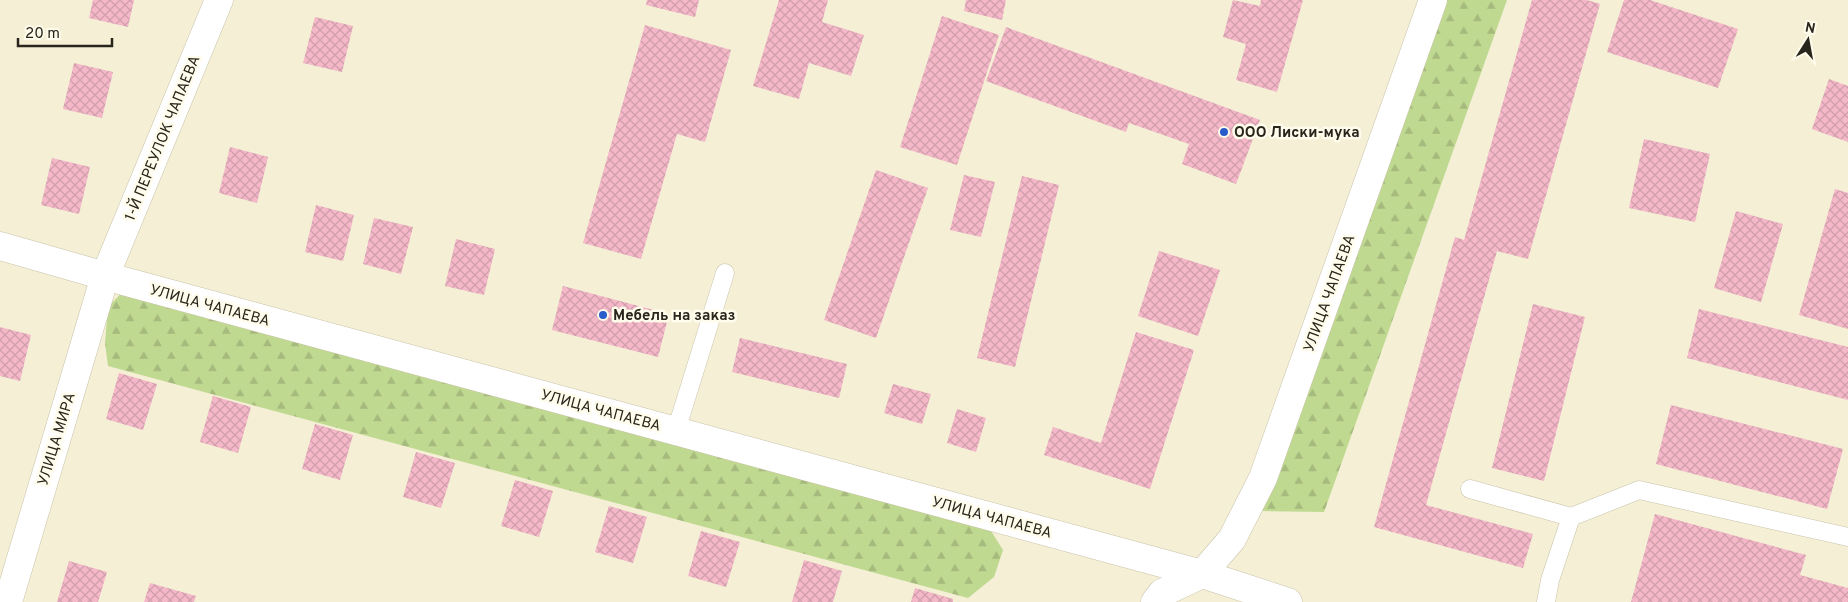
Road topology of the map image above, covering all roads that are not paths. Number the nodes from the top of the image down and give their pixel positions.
1 (219, 0) edge
2 (1433, 0) edge
3 (0, 246) edge
4 (726, 273) dead end
5 (105, 276) junction
6 (676, 431) junction
7 (1470, 490) dead end
8 (1571, 516) junction
9 (1848, 536) edge
10 (1202, 574) junction
11 (8, 602) edge
12 (1155, 602) edge
13 (1288, 602) edge
14 (1546, 602) edge

1 - 5 street, 1-Й ПЕРЕУЛОК ЧАПАЕВА
2 - 10 street, УЛИЦА ЧАПАЕВА
3 - 5 street, УЛИЦА ЧАПАЕВА
4 - 6 lane
5 - 6 street, УЛИЦА ЧАПАЕВА
5 - 11 street, УЛИЦА МИРА
6 - 10 street, УЛИЦА ЧАПАЕВА
7 - 8 lane
8 - 9 lane
8 - 14 lane
10 - 12 street, УЛИЦА ЧАПАЕВА
10 - 13 street, УЛИЦА ЧАПАЕВА

